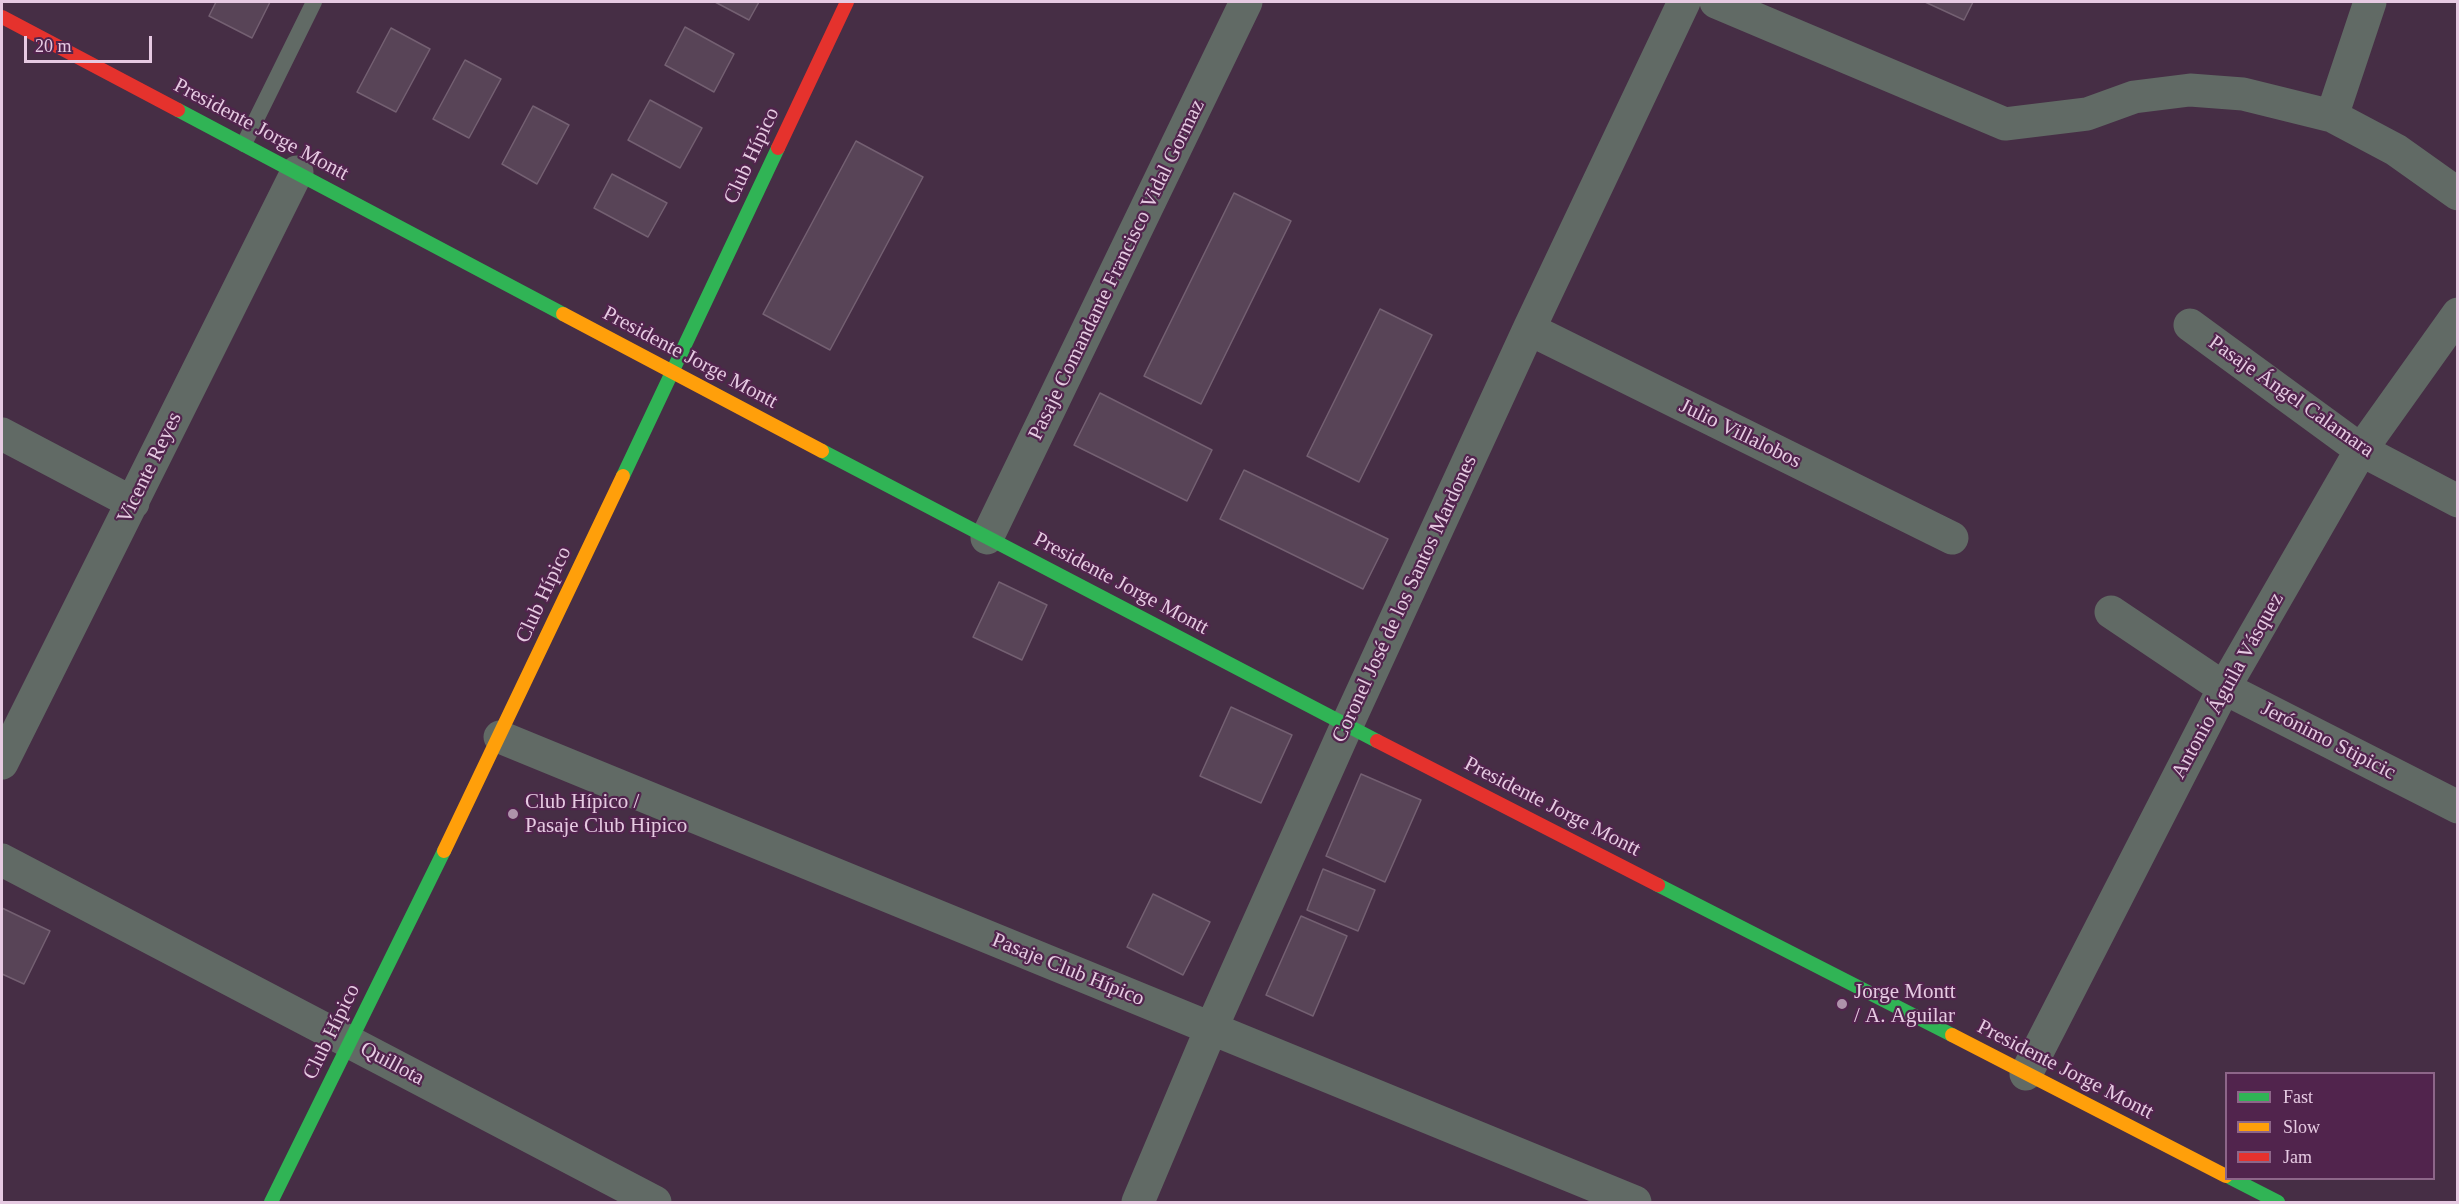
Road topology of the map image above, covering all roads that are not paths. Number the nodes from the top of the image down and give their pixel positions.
1 (314, 2) edge
2 (847, 2) edge
3 (1246, 2) edge
4 (1684, 2) edge
5 (1716, 2) edge
6 (2370, 2) edge
7 (2, 18) edge
8 (2332, 116) junction
9 (244, 144) junction
10 (297, 172) junction
11 (2457, 194) edge
12 (2457, 314) edge
13 (2190, 325) dead end
14 (1529, 329) junction
15 (673, 373) junction
16 (2, 434) edge
17 (2361, 450) junction
18 (2457, 501) edge
19 (133, 503) junction
20 (987, 537) junction
21 (1952, 538) dead end
22 (2111, 612) dead end
23 (2224, 688) junction
24 (1347, 725) junction
25 (500, 737) junction
26 (2, 763) edge
27 (2457, 807) edge
28 (2, 860) edge
29 (1211, 1029) junction
30 (350, 1042) junction
31 (2026, 1074) junction
32 (2225, 1175) edge
33 (2233, 1180) edge
34 (271, 1203) edge
35 (655, 1203) edge
36 (1138, 1203) edge
37 (1635, 1203) edge
38 (2278, 1203) edge

1 - 9 lane
2 - 15 main road, Club Hípico
3 - 20 street, Pasaje Comandante Francisco Vidal Gormaz
4 - 14 street, Coronel José de los Santos Mardones
5 - 8 street
6 - 8 street
7 - 9 main road, Presidente Jorge Montt
8 - 11 street
9 - 10 main road, Presidente Jorge Montt
10 - 15 main road, Presidente Jorge Montt
10 - 19 street, Vicente Reyes
12 - 17 street, Antonio Águila Vásquez
13 - 17 street, Pasaje Ángel Calamara
14 - 21 street, Julio Villalobos
14 - 24 street, Coronel José de los Santos Mardones
15 - 20 main road, Presidente Jorge Montt
15 - 25 main road, Club Hípico
16 - 19 street
17 - 18 street, Pasaje Ángel Calamara
17 - 23 street, Antonio Águila Vásquez
19 - 26 street, Vicente Reyes
20 - 24 main road, Presidente Jorge Montt
22 - 23 street, Jerónimo Stipicic
23 - 27 street, Jerónimo Stipicic
23 - 31 street, Antonio Águila Vásquez
24 - 29 street, Coronel José de los Santos Mardones
24 - 31 main road, Presidente Jorge Montt
25 - 29 street, Pasaje Club Hípico
25 - 30 main road, Club Hípico
28 - 30 street, Quillota
29 - 36 street, Coronel José de los Santos Mardones
29 - 37 street, Pasaje Club Hípico
30 - 34 main road, Club Hípico
30 - 35 street, Quillota
31 - 32 main road, Presidente Jorge Montt
33 - 38 main road

